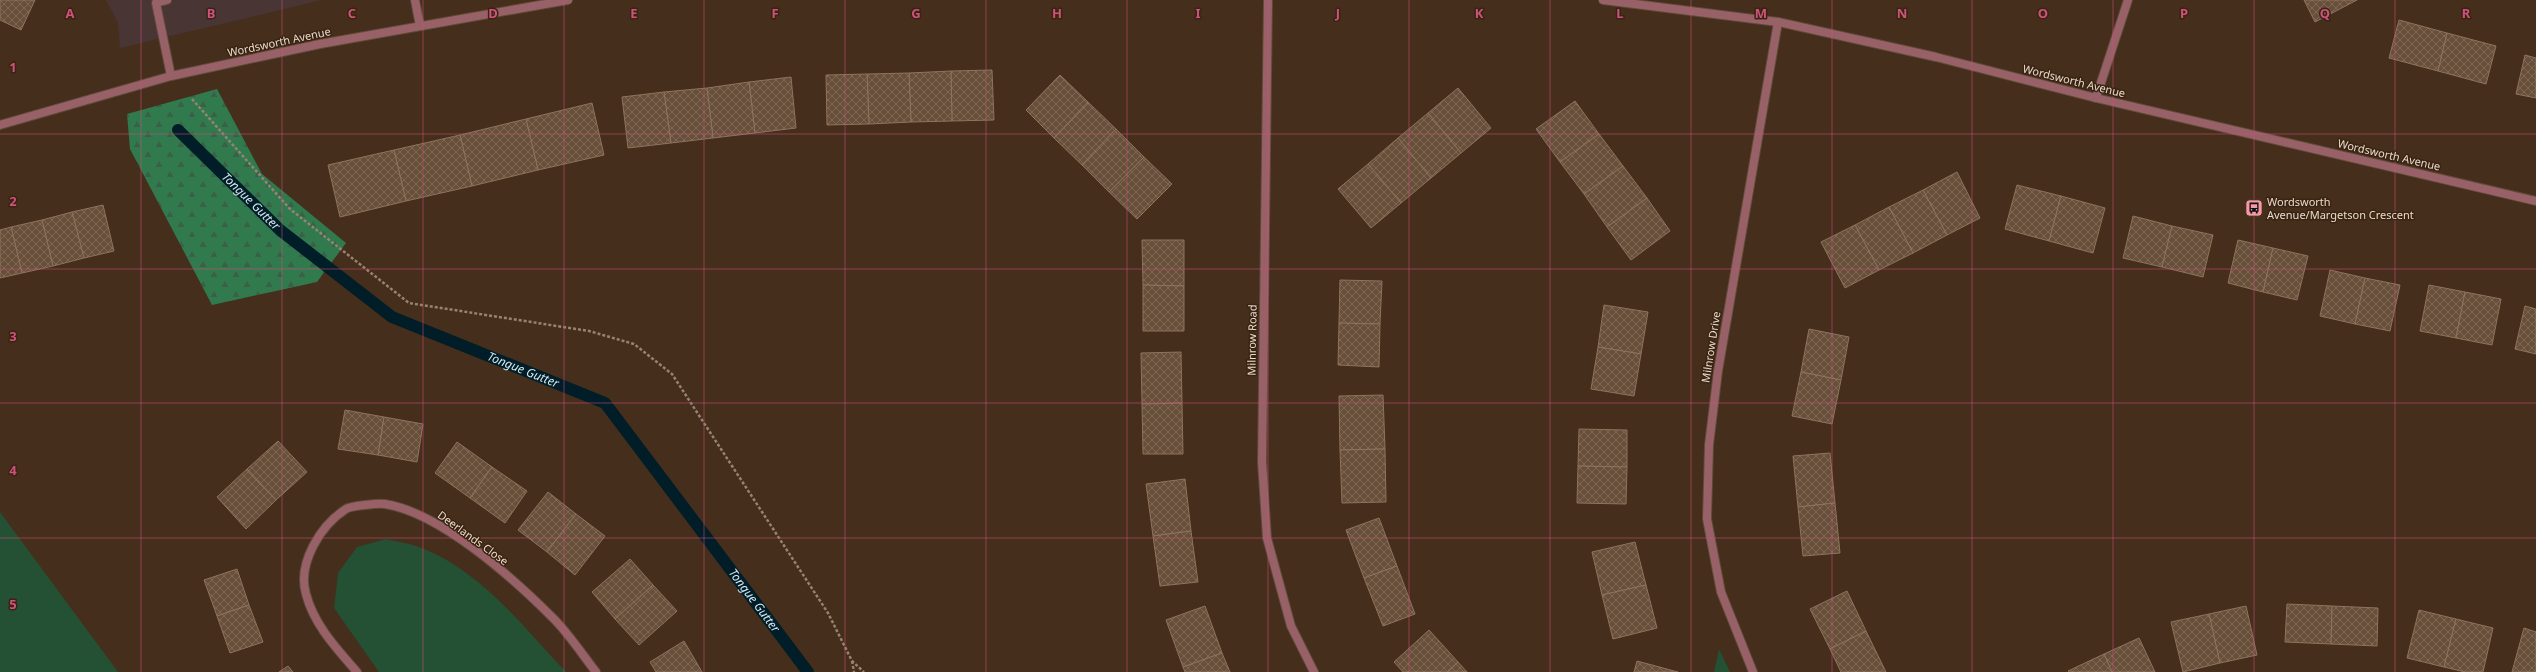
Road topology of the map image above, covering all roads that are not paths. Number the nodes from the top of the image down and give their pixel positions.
1 (167, 0) edge
2 (415, 0) edge
3 (568, 0) edge
4 (1268, 0) edge
5 (1603, 0) edge
6 (2128, 0) edge
7 (1778, 22) junction
8 (420, 26) junction
9 (171, 76) junction
10 (2096, 98) junction
11 (0, 125) edge
12 (2536, 201) edge
13 (357, 672) edge
14 (596, 672) edge
15 (1314, 672) edge
16 (1753, 672) edge

1 - 9 street
2 - 8 street
3 - 8 street, Wordsworth Avenue
4 - 15 street, Milnrow Road
5 - 7 street, Wordsworth Avenue
6 - 10 street
7 - 10 street, Wordsworth Avenue
7 - 16 street, Milnrow Drive
8 - 9 street, Wordsworth Avenue
9 - 11 street, Wordsworth Avenue
10 - 12 street, Wordsworth Avenue
13 - 14 street, Deerlands Close

